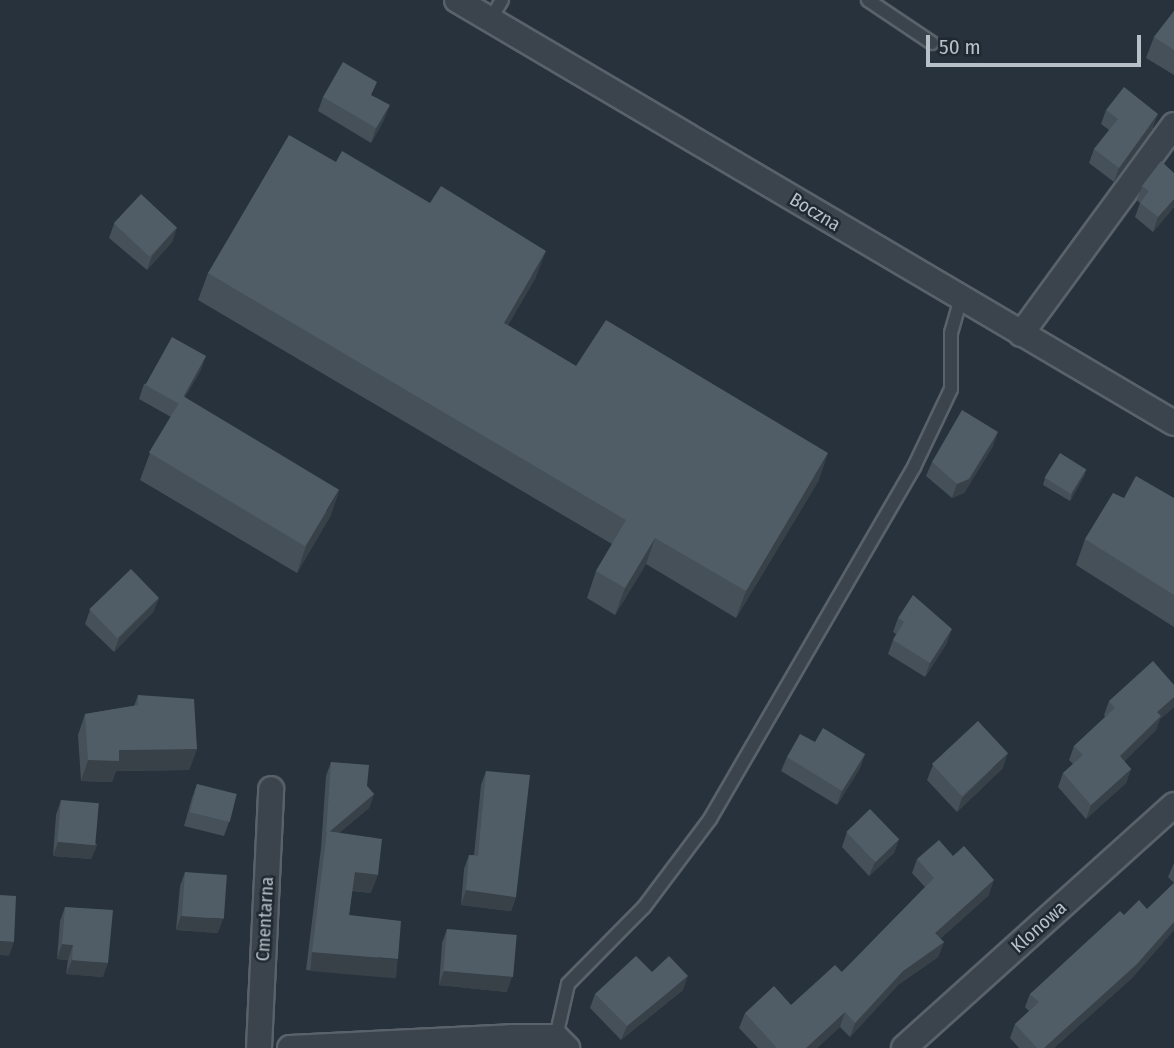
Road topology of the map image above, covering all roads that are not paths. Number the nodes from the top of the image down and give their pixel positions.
1 (457, 0) edge
2 (868, 0) edge
3 (496, 10) edge
4 (932, 43) dead end
5 (1174, 125) edge
6 (961, 298) junction
7 (1021, 334) junction
8 (1174, 423) edge
9 (271, 789) dead end
10 (1174, 806) edge
11 (562, 1042) edge
12 (259, 1048) edge
13 (290, 1048) edge
14 (904, 1048) edge

1 - 3 street, Boczna
2 - 4 lane
3 - 6 street, Boczna
5 - 7 street
6 - 7 street, Boczna
6 - 11 lane
7 - 8 street, Boczna
9 - 12 street, Cmentarna
10 - 14 street, Klonowa
11 - 13 street

